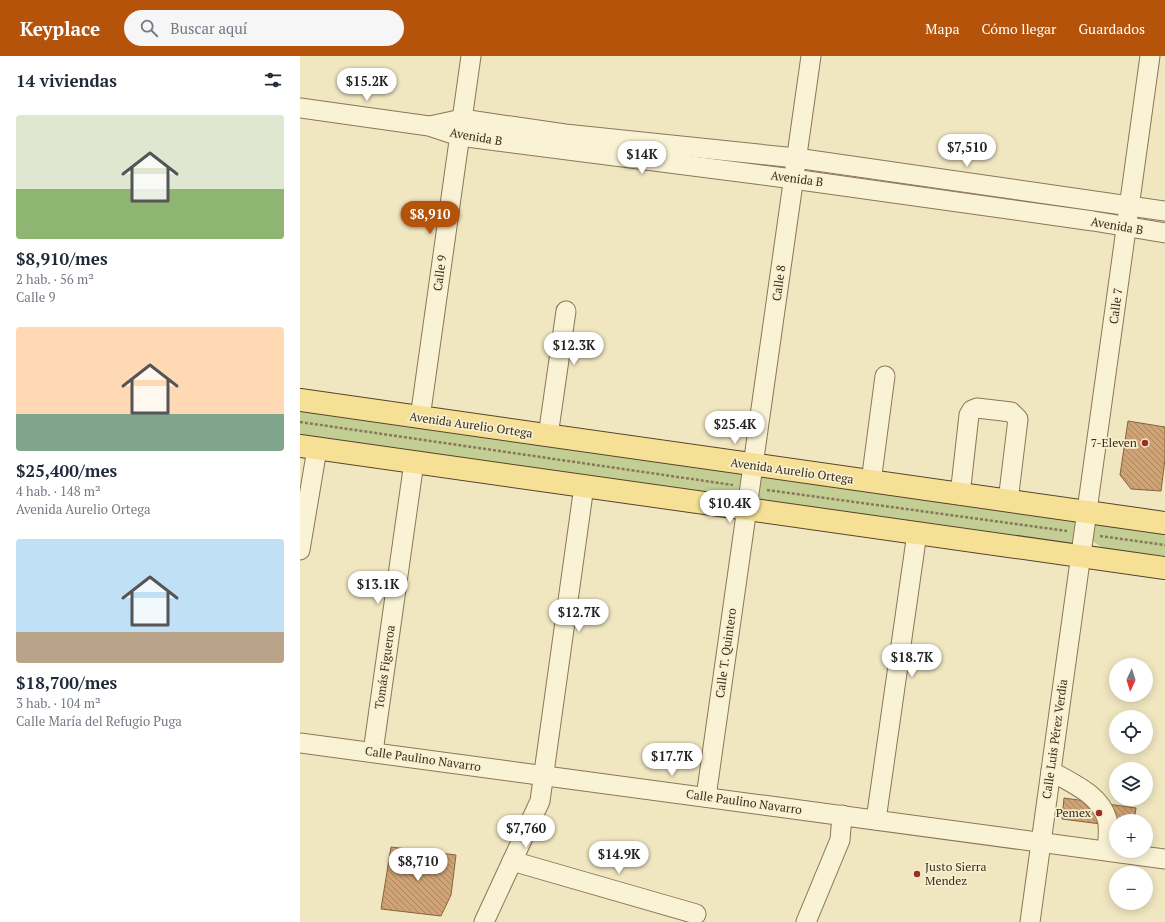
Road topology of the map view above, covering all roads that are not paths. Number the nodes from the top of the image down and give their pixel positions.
1 (471, 56) edge
2 (811, 56) edge
3 (1150, 56) edge
4 (300, 108) edge
5 (461, 128) junction
6 (564, 142) junction
7 (796, 158) junction
8 (793, 179) junction
9 (936, 179) junction
10 (932, 198) junction
11 (1129, 207) junction
12 (1165, 211) edge
13 (1127, 228) junction
14 (1165, 234) edge
15 (566, 311) dead end
16 (885, 376) dead end
17 (300, 400) edge
18 (420, 418) junction
19 (548, 436) junction
20 (309, 448) edge
21 (414, 462) junction
22 (753, 465) junction
23 (871, 482) junction
24 (584, 486) junction
25 (960, 495) junction
26 (1008, 501) junction
27 (747, 509) junction
28 (1087, 512) junction
29 (1165, 523) edge
30 (917, 533) junction
31 (300, 550) edge
32 (1081, 556) junction
33 (1165, 568) edge
34 (300, 743) edge
35 (373, 752) junction
36 (1051, 771) junction
37 (544, 775) junction
38 (706, 797) junction
39 (842, 815) junction
40 (876, 820) junction
41 (1041, 841) junction
42 (1108, 851) junction
43 (1165, 858) edge
44 (512, 861) junction
45 (696, 914) dead end
46 (484, 922) edge
47 (806, 922) edge
48 (1030, 922) edge

1 - 5 street, Calle 9
2 - 7 street, Calle 8
3 - 11 street, Calle 7
4 - 5 street, Avenida B
5 - 6 street, Avenida B
5 - 18 street, Calle 9
6 - 7 street, Avenida B
6 - 8 street, Avenida B
7 - 8 street, Calle 8
7 - 9 street, Avenida B
8 - 10 street, Avenida B
8 - 22 street, Calle 8
9 - 10 street
9 - 11 street, Avenida B
10 - 13 street, Avenida B
11 - 12 street, Avenida B
11 - 13 street, Calle 7
13 - 14 street, Avenida B
13 - 28 street, Calle 7
15 - 19 street
16 - 23 street
17 - 18 main road, Avenida Aurelio Ortega
18 - 19 main road, Avenida Aurelio Ortega
19 - 22 main road, Avenida Aurelio Ortega
20 - 21 main road
20 - 31 street
21 - 24 main road
21 - 35 street, Tomás Figueroa
22 - 23 main road, Avenida Aurelio Ortega
22 - 27 street, Calle 8
23 - 25 main road, Avenida Aurelio Ortega
24 - 27 main road
24 - 37 street
25 - 26 main road, Avenida Aurelio Ortega
25 - 26 street
26 - 28 main road, Avenida Aurelio Ortega
27 - 30 main road
27 - 38 street, Calle T. Quintero
28 - 29 main road, Avenida Aurelio Ortega
28 - 32 street, Calle 7
30 - 32 main road
30 - 40 street
32 - 33 main road
32 - 36 street, Calle Luis Pérez Verdia
34 - 35 street, Calle Paulino Navarro
35 - 37 street, Calle Paulino Navarro
36 - 41 street, Calle Luis Pérez Verdia
36 - 42 street
37 - 38 street, Calle Paulino Navarro
37 - 44 street
38 - 39 street, Calle Paulino Navarro
39 - 40 street, Calle Paulino Navarro
39 - 47 street
40 - 41 street, Calle Paulino Navarro
41 - 42 street, Calle Paulino Navarro
41 - 48 street, Calle Luis Pérez Verdia
42 - 43 street, Calle Paulino Navarro
44 - 45 street
44 - 46 street

